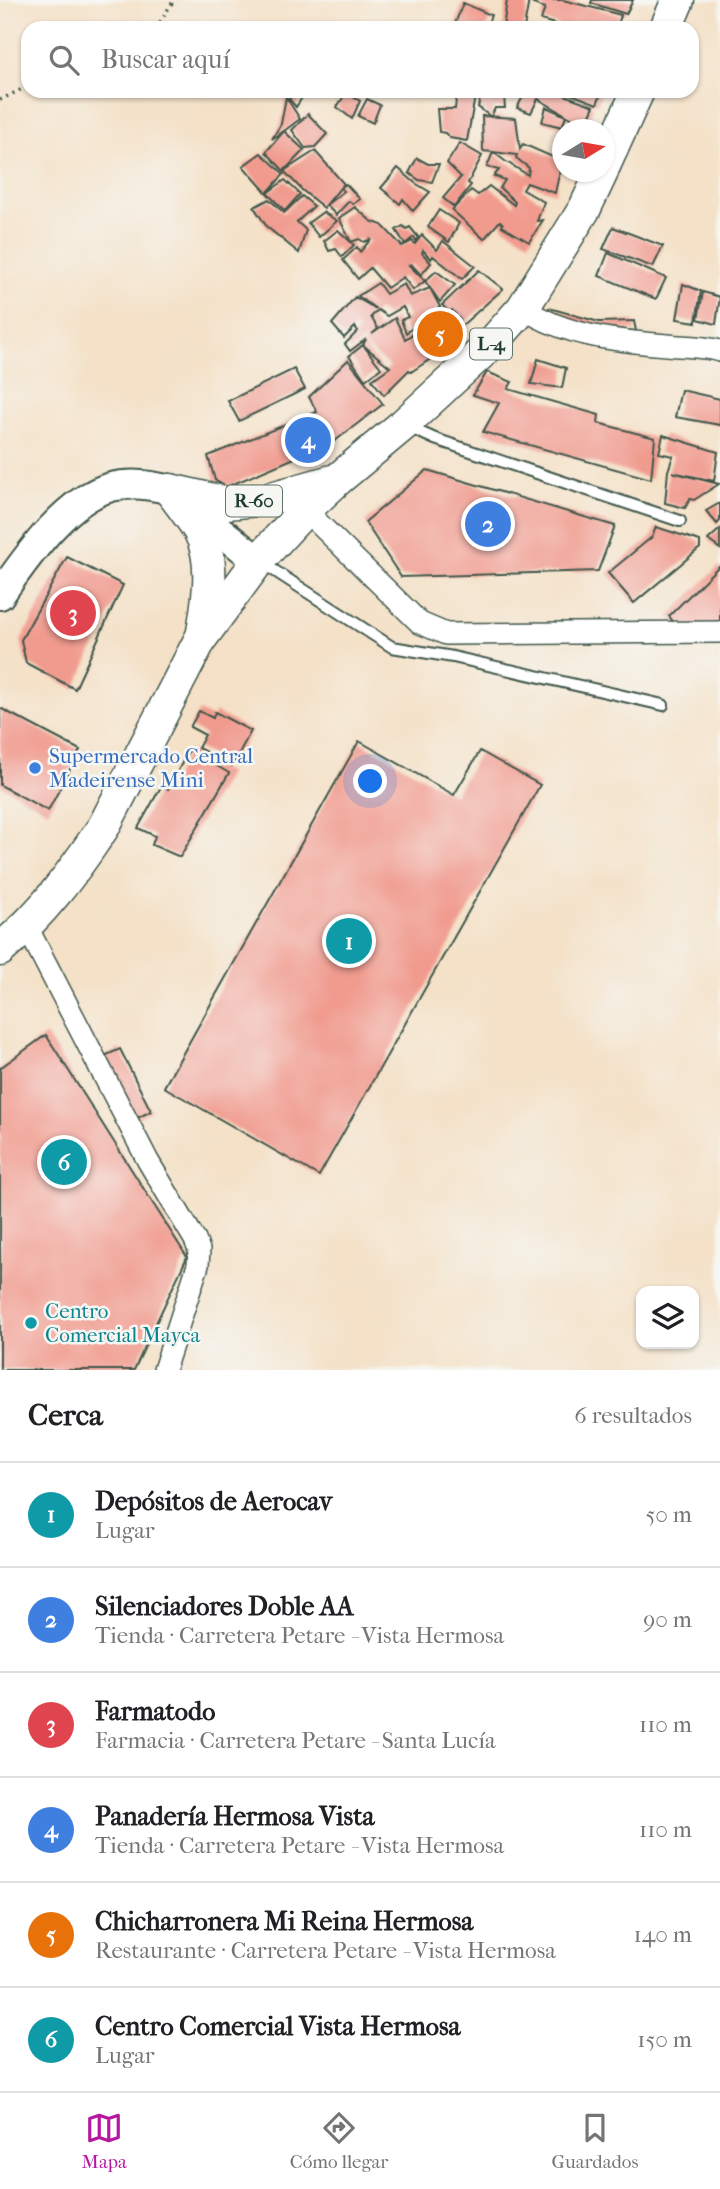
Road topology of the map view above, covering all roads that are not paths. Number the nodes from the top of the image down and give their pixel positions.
1 (678, 0) edge
2 (669, 21) edge
3 (635, 98) edge
4 (615, 142) edge
5 (597, 182) edge
6 (523, 308) junction
7 (720, 351) edge
8 (403, 425) junction
9 (337, 480) junction
10 (170, 490) junction
11 (305, 510) junction
12 (680, 522) dead end
13 (258, 561) junction
14 (0, 595) edge
15 (720, 632) edge
16 (201, 638) junction
17 (663, 705) dead end
18 (27, 927) junction
19 (0, 950) edge
20 (164, 1370) edge

1 - 2 main road
3 - 4 main road
5 - 6 main road, L-4
6 - 7 street
6 - 8 main road, L-4
8 - 9 main road, L-4
8 - 12 lane
9 - 10 main road, R-60
9 - 11 main road, L-4
10 - 13 street, R-60
10 - 14 street, R-60
10 - 16 main road
11 - 13 main road, L-4
11 - 15 street
13 - 16 main road, L-4
13 - 17 lane
16 - 18 main road, L-4
18 - 19 main road, L-4
18 - 20 street

